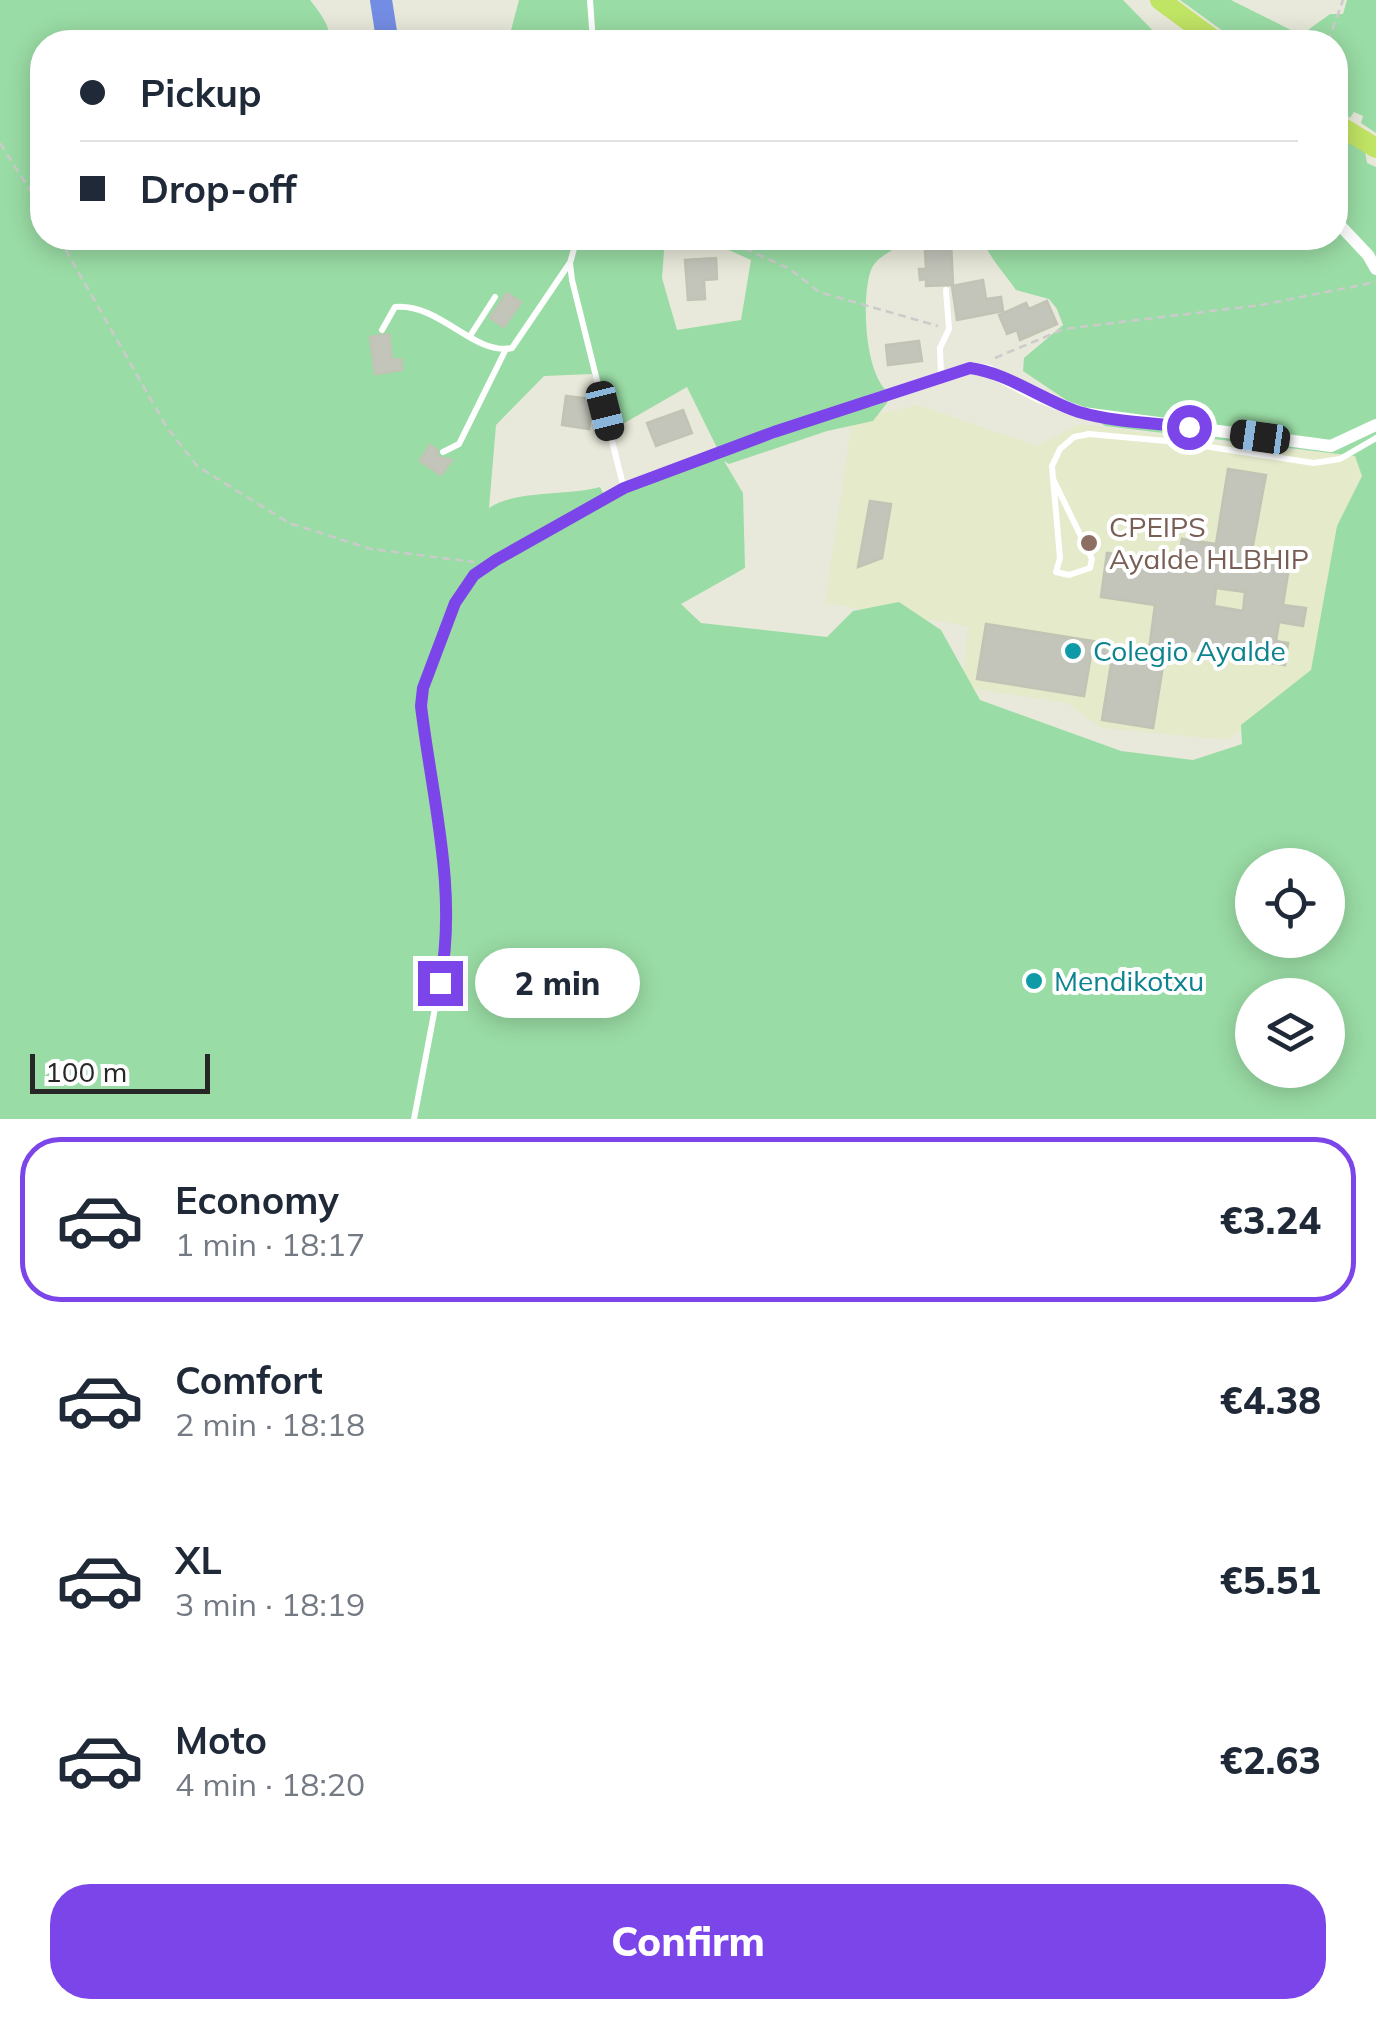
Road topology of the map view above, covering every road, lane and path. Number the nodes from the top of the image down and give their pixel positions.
1 (590, 0) edge
2 (1160, 0) edge
3 (1343, 0) edge
4 (1188, 21) junction
5 (592, 30) edge
6 (1194, 30) edge
7 (1200, 30) edge
8 (1335, 30) edge
9 (1348, 131) edge
10 (0, 143) edge
11 (1376, 148) edge
12 (30, 190) edge
13 (1348, 234) edge
14 (65, 250) edge
15 (574, 250) edge
16 (748, 250) edge
17 (570, 263) junction
18 (1376, 269) edge
19 (1376, 282) edge
20 (946, 290) dead end
21 (495, 297) dead end
22 (949, 328) junction
23 (382, 330) dead end
24 (470, 336) junction
25 (506, 349) junction
26 (970, 368) junction
27 (941, 377) junction
28 (870, 400) joint
29 (1376, 425) edge
30 (1376, 438) edge
31 (444, 452) dead end
32 (1053, 479) junction
33 (624, 488) junction
34 (491, 563) junction
35 (414, 1119) edge

1 - 5 lane
2 - 4 main road
3 - 8 path
4 - 6 street
4 - 7 main road
9 - 11 main road
10 - 12 path
13 - 18 street
14 - 34 path
15 - 17 lane
16 - 22 path
17 - 25 lane
17 - 33 lane
19 - 26 path
20 - 22 lane
21 - 24 lane
22 - 27 lane
23 - 24 lane
24 - 25 lane
25 - 31 lane
26 - 27 street
26 - 29 street
27 - 28 street
28 - 33 lane
30 - 32 lane
32 - 32 lane
33 - 34 lane
34 - 35 lane

